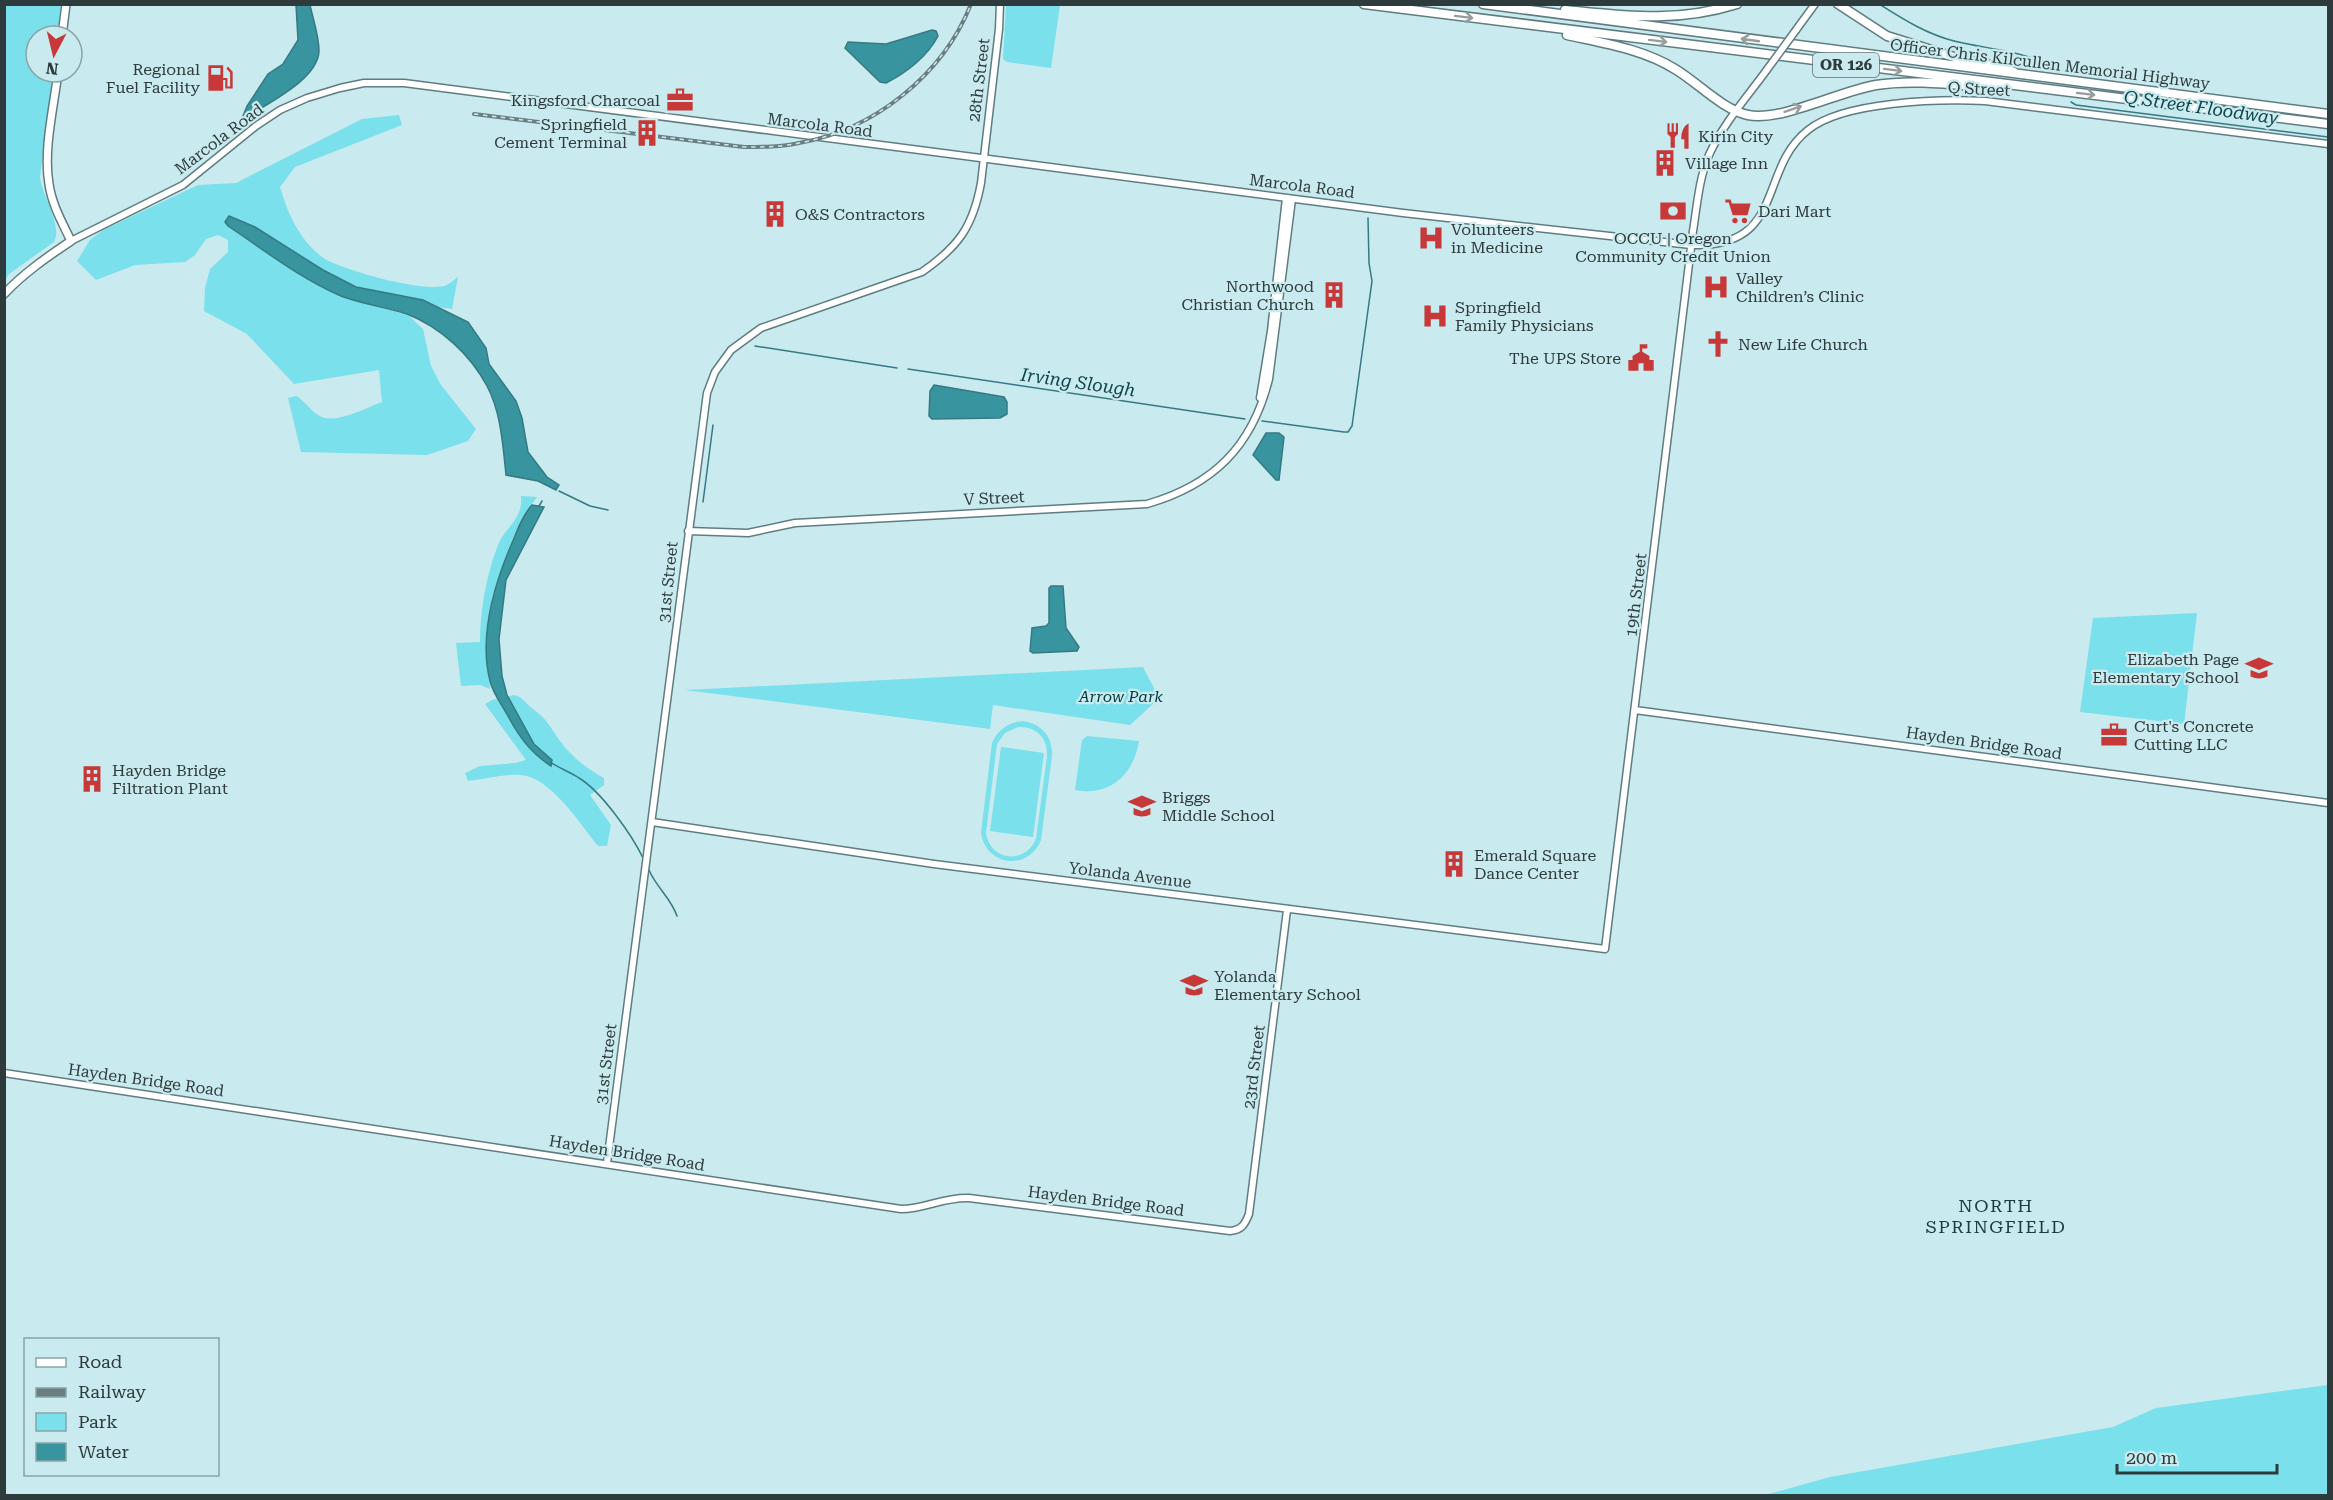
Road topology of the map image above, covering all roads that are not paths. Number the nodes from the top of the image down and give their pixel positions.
1 (66, 4) edge
2 (1000, 4) edge
3 (1364, 4) edge
4 (1483, 4) edge
5 (1492, 4) edge
6 (1737, 4) edge
7 (1815, 4) edge
8 (1838, 4) edge
9 (1510, 23) junction
10 (64, 24) edge
11 (2022, 76) junction
12 (57, 84) edge
13 (2013, 85) junction
14 (1736, 112) junction
15 (2328, 114) edge
16 (2328, 124) edge
17 (2328, 144) edge
18 (984, 159) junction
19 (1289, 198) junction
20 (71, 241) junction
21 (1691, 245) junction
22 (4, 294) edge
23 (688, 531) junction
24 (1635, 710) junction
25 (2328, 803) edge
26 (652, 822) junction
27 (1287, 910) junction
28 (1605, 949) joint
29 (4, 1073) edge
30 (607, 1163) junction
31 (1243, 1226) joint

1 - 10 main road
2 - 18 street, 28th Street
3 -> 9 highway, Officer Chris Kilcullen Memorial Highway / OR 126
11 -> 4 highway, Officer Chris Kilcullen Memorial Highway / OR 126
5 - 6 highway
7 - 14 street, 19th Street, bridge
8 - 11 highway
9 -> 13 highway, Officer Chris Kilcullen Memorial Highway / OR 126
9 - 14 highway
11 - 15 highway, Officer Chris Kilcullen Memorial Highway / OR 126
12 - 20 main road
14 -> 13 highway
13 -> 16 highway, Officer Chris Kilcullen Memorial Highway / OR 126
14 - 21 street, 19th Street
17 - 21 street, Q Street
18 - 19 street, Marcola Road
18 - 20 street, Marcola Road
18 - 23 street, 31st Street
19 - 21 street, Marcola Road
19 - 23 street, V Street
20 - 22 main road, Marcola Road
21 - 24 street, 19th Street
23 - 26 street, 31st Street
24 - 25 street, Hayden Bridge Road
24 - 28 street, 19th Street
26 - 27 street, Yolanda Avenue
26 - 30 street, 31st Street
27 - 28 street, Yolanda Avenue
27 - 31 street, 23rd Street
29 - 30 street, Hayden Bridge Road
30 - 31 street, Hayden Bridge Road

